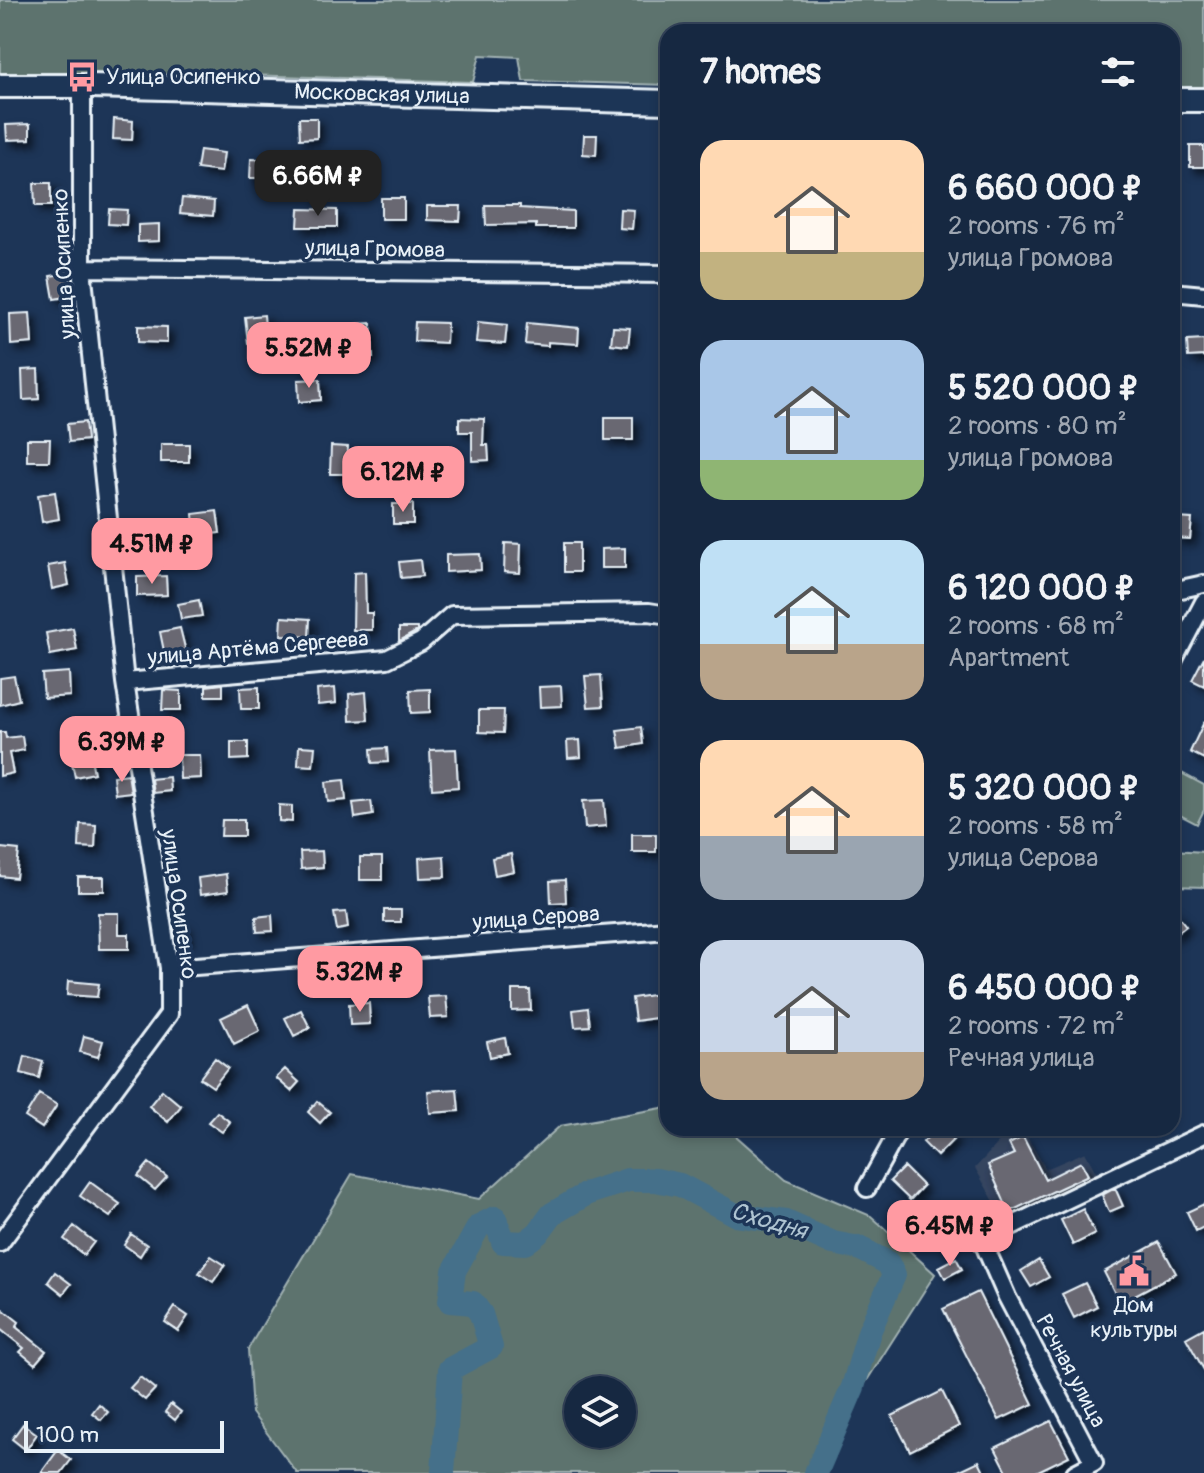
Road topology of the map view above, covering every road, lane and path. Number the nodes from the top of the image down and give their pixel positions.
1 (0, 86) edge
2 (82, 86) junction
3 (1180, 100) edge
4 (1204, 100) edge
5 (660, 102) edge
6 (82, 268) junction
7 (660, 274) edge
8 (1180, 293) edge
9 (1204, 295) edge
10 (1204, 584) edge
11 (1180, 589) edge
12 (1204, 602) edge
13 (660, 614) edge
14 (1180, 648) edge
15 (125, 682) junction
16 (660, 931) edge
17 (169, 968) junction
18 (1204, 1134) edge
19 (896, 1136) edge
20 (867, 1188) dead end
21 (0, 1243) edge
22 (1075, 1473) edge

1 - 2 street, Московская улица
2 - 5 street, Московская улица
2 - 6 street, улица Осипенко
3 - 4 street
6 - 7 street, улица Громова
6 - 15 street, улица Осипенко
8 - 9 street
10 - 11 street
12 - 14 street
13 - 15 street, улица Артёма Сергеева
15 - 17 street, улица Осипенко
16 - 17 street, улица Серова
17 - 21 street, улица Осипенко
18 - 22 street, Речная улица
19 - 20 street

